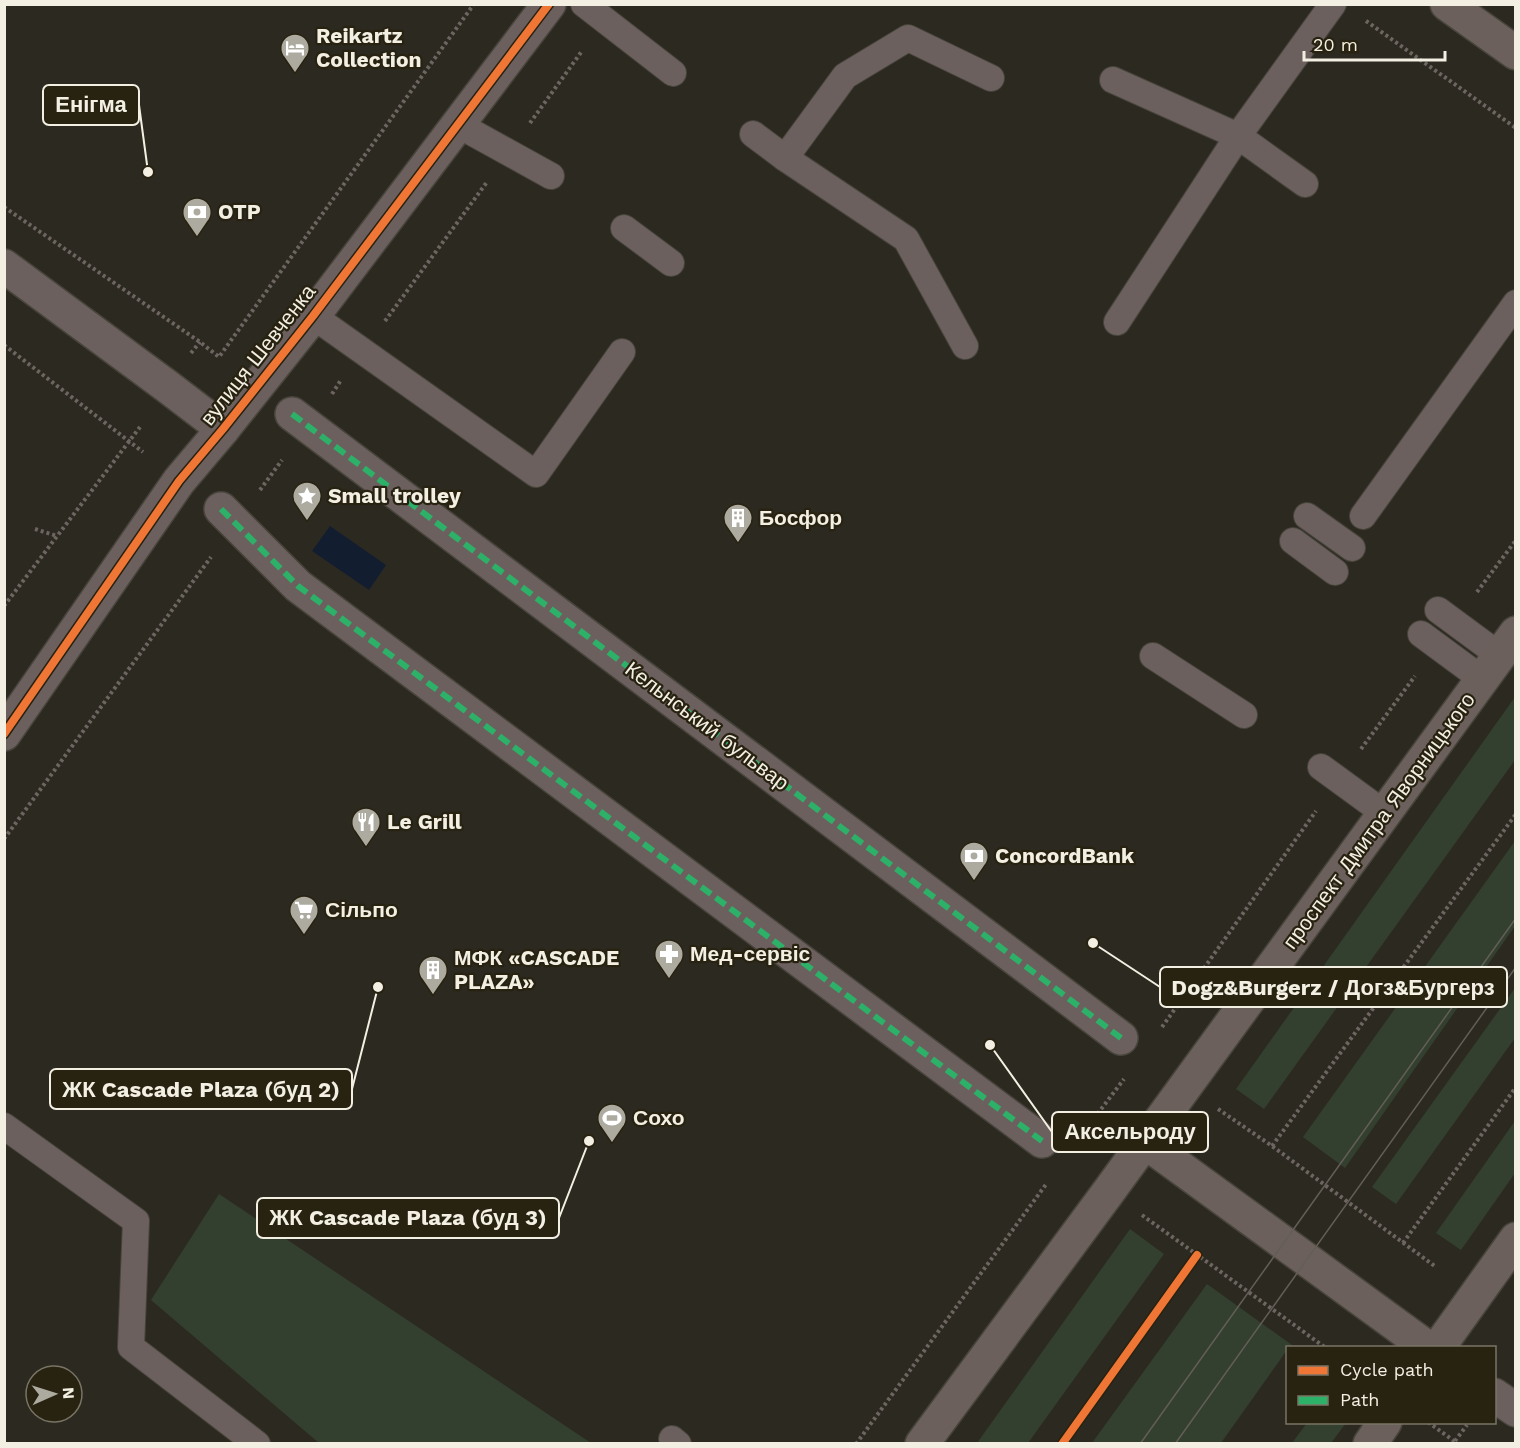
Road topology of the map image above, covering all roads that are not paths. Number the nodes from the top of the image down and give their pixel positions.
1 (549, 4) edge
2 (584, 4) edge
3 (1333, 4) edge
4 (1447, 4) edge
5 (1515, 53) edge
6 (673, 73) dead end
7 (992, 78) dead end
8 (1113, 80) dead end
9 (458, 124) junction
10 (753, 134) dead end
11 (1238, 136) junction
12 (785, 158) junction
13 (551, 176) dead end
14 (1305, 184) dead end
15 (624, 228) dead end
16 (671, 263) dead end
17 (4, 266) edge
18 (1515, 303) edge
19 (313, 316) junction
20 (1117, 322) dead end
21 (965, 346) dead end
22 (622, 352) dead end
23 (292, 414) dead end
24 (223, 429) junction
25 (221, 509) dead end
26 (1307, 516) dead end
27 (1363, 516) dead end
28 (1293, 541) dead end
29 (1352, 548) dead end
30 (1335, 572) dead end
31 (1446, 616) road end
32 (1429, 640) road end
33 (1153, 656) dead end
34 (1499, 656) edge
35 (1244, 715) dead end
36 (5, 732) edge
37 (1330, 773) road end
38 (1384, 813) junction
39 (1121, 1038) dead end
40 (4, 1126) edge
41 (1042, 1141) dead end
42 (1145, 1142) junction
43 (1515, 1239) edge
44 (1427, 1346) edge
45 (1438, 1346) edge
46 (1496, 1396) edge
47 (1515, 1410) edge
48 (1384, 1424) edge
49 (257, 1443) edge
50 (922, 1443) edge
51 (1370, 1443) edge

1 - 9 street, вулиця Шевченка
2 - 6 lane
3 - 11 lane
4 - 5 main road
7 - 12 lane
8 - 11 lane
9 - 13 lane
9 - 19 street, вулиця Шевченка
10 - 12 lane
11 - 14 lane
11 - 20 lane
12 - 21 lane
15 - 16 lane
17 - 24 street
18 - 27 lane
19 - 22 lane
19 - 24 street, вулиця Шевченка
23 - 39 street, Кельнський бульвар
24 - 36 street, вулиця Шевченка
25 - 41 street
26 - 29 lane
28 - 30 lane
31 - 34 lane
32 - 34 lane
33 - 35 lane
34 - 38 main road, проспект Дмитра Яворницького
37 - 38 lane
38 - 42 main road, проспект Дмитра Яворницького
40 - 49 lane
42 - 44 main road
42 - 50 main road, проспект Дмитра Яворницького
43 - 45 main road
46 - 47 street
48 - 51 main road

